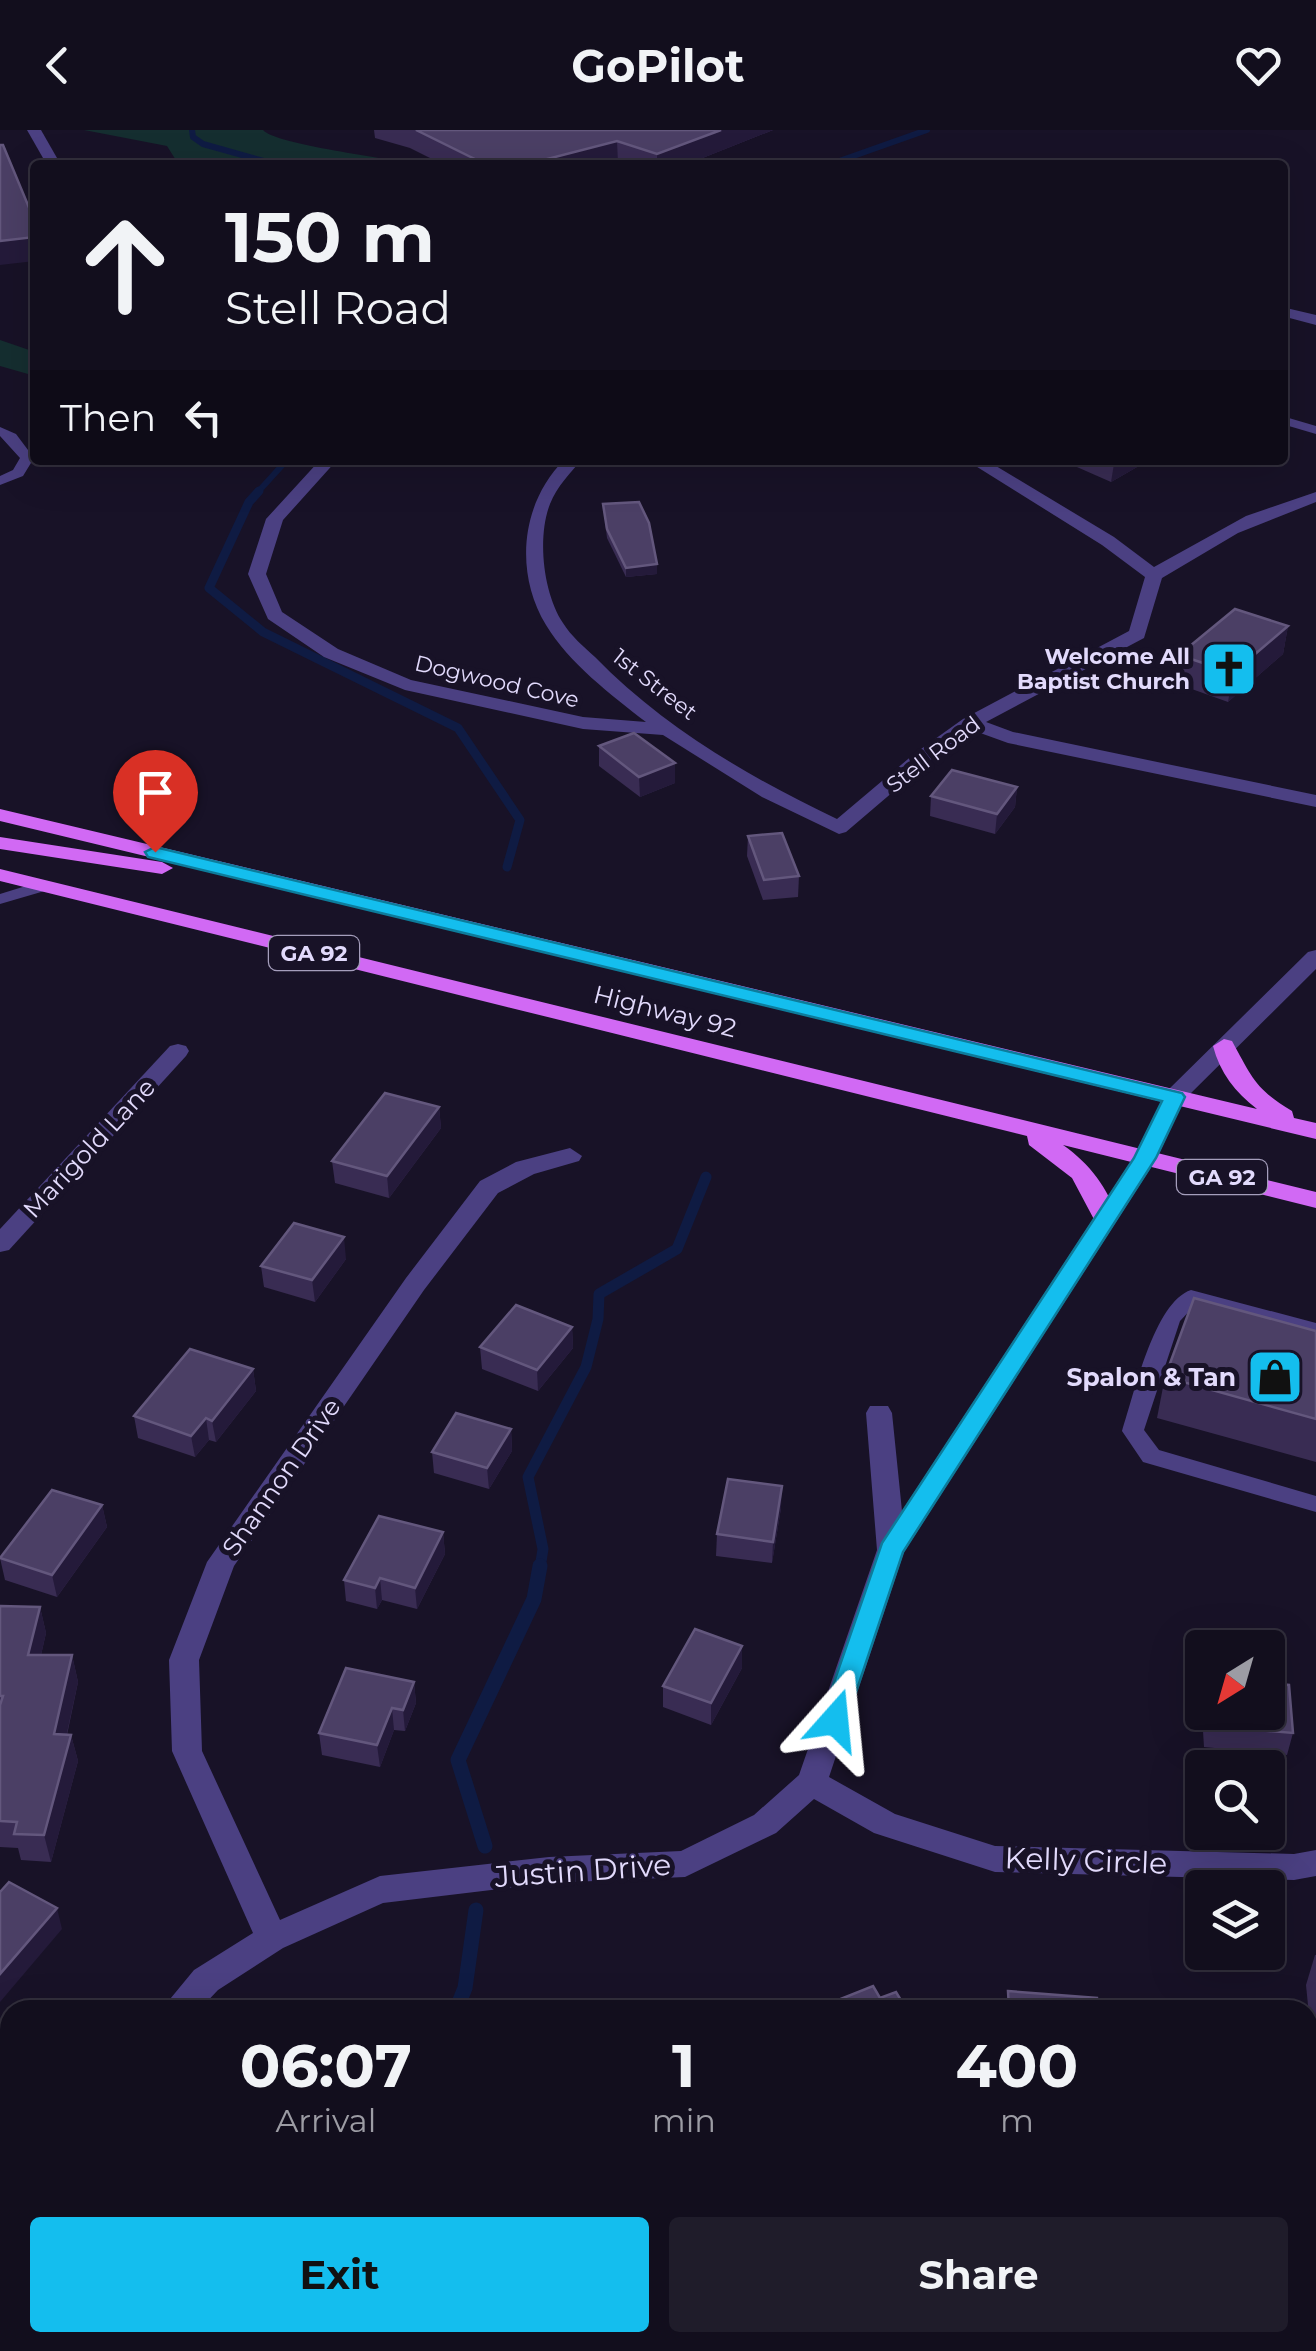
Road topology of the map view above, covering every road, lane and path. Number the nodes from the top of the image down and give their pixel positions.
1 (34, 130) edge
2 (51, 160) edge
3 (1288, 313) edge
4 (1316, 320) edge
5 (1288, 422) edge
6 (1316, 430) edge
7 (0, 432) edge
8 (324, 465) edge
9 (568, 465) edge
10 (982, 465) edge
11 (0, 481) edge
12 (1316, 497) edge
13 (1154, 575) junction
14 (970, 722) junction
15 (670, 730) junction
16 (1316, 802) edge
17 (0, 815) edge
18 (839, 828) joint
19 (0, 843) edge
20 (232, 871) junction
21 (0, 875) edge
22 (42, 886) junction
23 (0, 899) edge
24 (1316, 957) edge
25 (1224, 1046) junction
26 (178, 1051) dead end
27 (1174, 1097) junction
28 (996, 1121) junction
29 (1313, 1130) edge
30 (570, 1156) dead end
31 (1145, 1158) junction
32 (1316, 1200) edge
33 (1106, 1219) junction
34 (0, 1244) edge
35 (1316, 1330) edge
36 (879, 1413) dead end
37 (1316, 1504) edge
38 (891, 1550) junction
39 (812, 1782) junction
40 (1316, 1863) edge
41 (272, 1938) junction
42 (187, 2000) edge

1 - 2 street
3 - 4 street
5 - 6 lane
7 - 11 lane
8 - 15 street, Dogwood Cove
9 - 15 street, 1st Street
10 - 13 street
12 - 13 street
13 - 14 street, Stell Road
14 - 16 street
14 - 18 street, Stell Road
15 - 18 street, 1st Street
17 - 20 main road, Highway 92 / GA 92
19 - 20 main road
20 - 27 main road, Highway 92 / GA 92
21 - 22 main road, Highway 92 / GA 92
22 - 23 lane
22 - 28 main road, Highway 92 / GA 92
24 - 25 street
25 - 27 street
25 - 29 main road
26 - 34 street, Marigold Lane
27 - 29 main road, Highway 92 / GA 92
27 - 31 street
28 - 31 main road, Highway 92 / GA 92
28 - 33 main road
30 - 41 street, Shannon Drive
31 - 32 main road, Highway 92 / GA 92
31 - 33 street, Justin Drive
33 - 38 street, Justin Drive
35 - 37 lane
36 - 38 street, Justin Drive
38 - 39 street, Justin Drive
39 - 40 street, Kelly Circle
39 - 41 street, Justin Drive
41 - 42 street, Justin Drive

